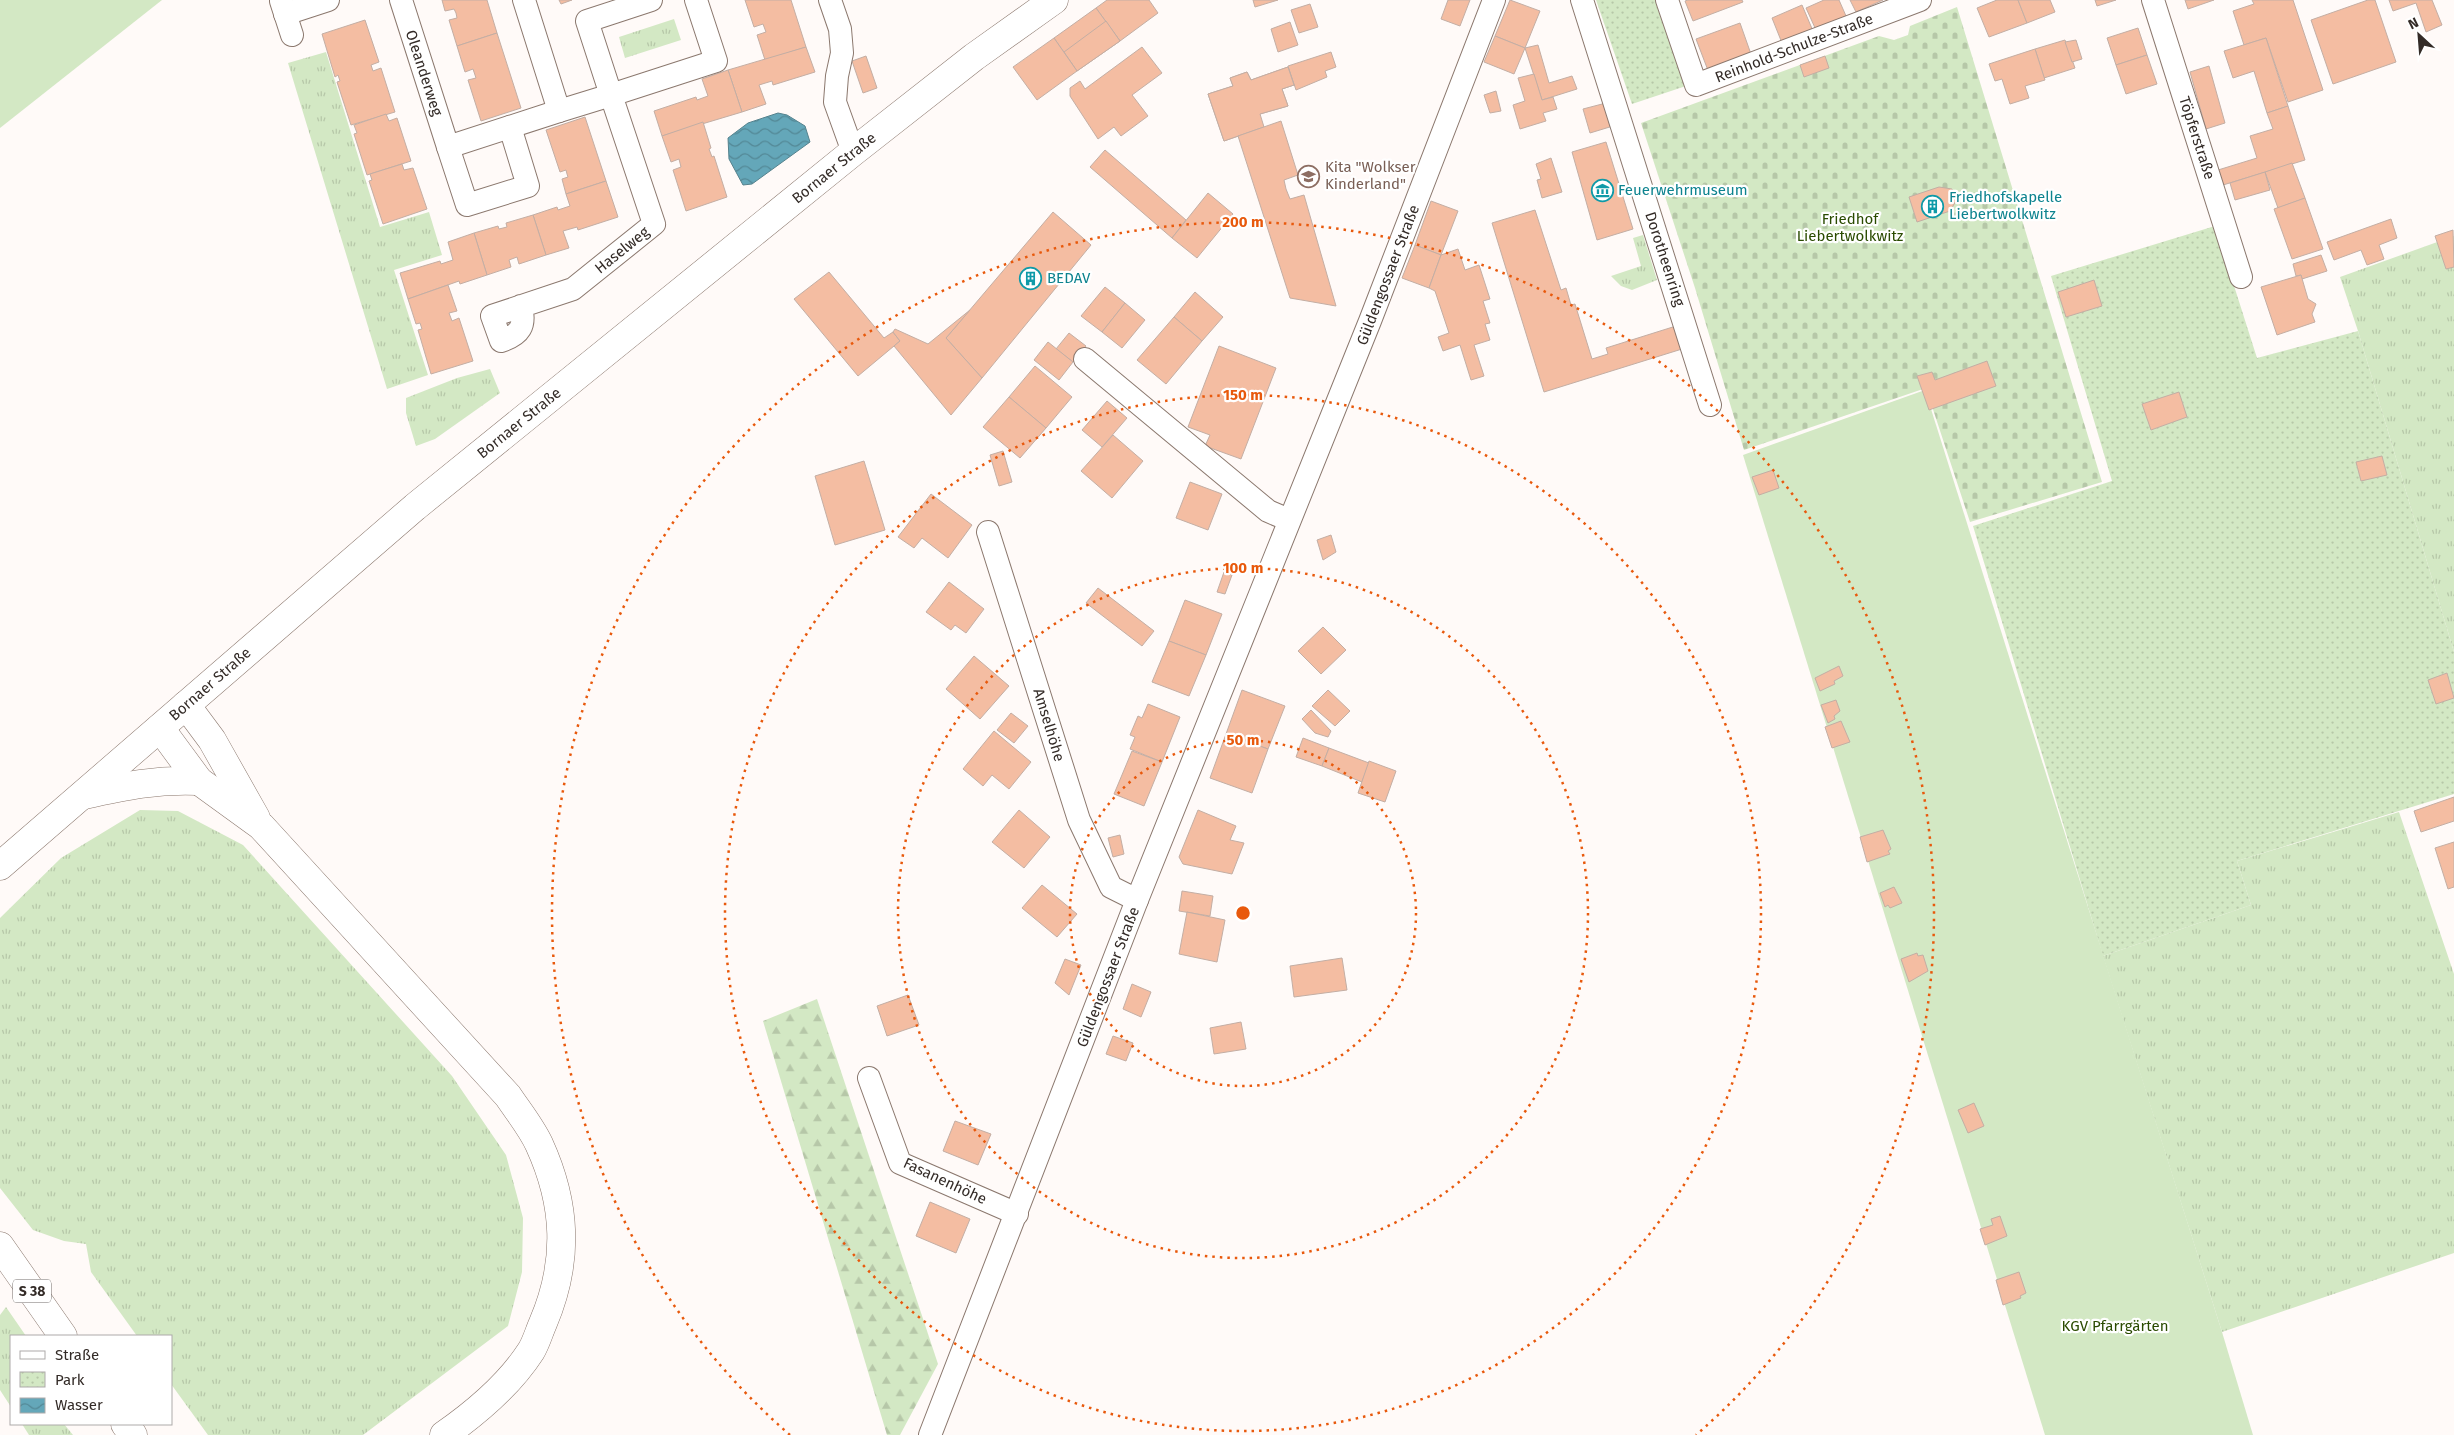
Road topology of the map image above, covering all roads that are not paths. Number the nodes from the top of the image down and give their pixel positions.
1 (328, 0) edge
2 (401, 0) edge
3 (524, 0) edge
4 (651, 0) edge
5 (696, 0) edge
6 (830, 0) edge
7 (1054, 0) edge
8 (1494, 0) edge
9 (1582, 0) edge
10 (1667, 0) edge
11 (2153, 0) edge
12 (1911, 2) edge
13 (286, 16) edge
14 (611, 95) junction
15 (558, 111) junction
16 (510, 127) junction
17 (448, 146) junction
18 (853, 152) junction
19 (2241, 276) dead end
20 (521, 306) dead end
21 (1085, 359) dead end
22 (1710, 405) dead end
23 (1288, 520) junction
24 (988, 532) dead end
25 (186, 705) junction
26 (160, 728) junction
27 (199, 781) junction
28 (84, 795) junction
29 (261, 826) junction
30 (0, 866) edge
31 (1137, 900) junction
32 (869, 1078) dead end
33 (1017, 1214) junction
34 (0, 1246) edge
35 (62, 1335) edge
36 (444, 1435) edge
37 (930, 1435) edge

1 - 13 street
2 - 17 street, Oleanderweg
3 - 15 street
4 - 14 street
5 - 14 street
6 - 18 street
7 - 18 main road, Bornaer Straße
8 - 23 street, Güldengossaer Straße
9 - 22 street, Dorotheenring
10 - 12 street, Reinhold-Schulze-Straße
11 - 19 street, Töpferstraße
14 - 15 street
14 - 20 street, Haselweg
15 - 16 street
16 - 17 street
16 - 17 street, Oleanderweg
18 - 25 main road, Bornaer Straße
21 - 23 street
23 - 31 street, Güldengossaer Straße
24 - 31 street, Amselhöhe
25 - 26 main road, Bornaer Straße
25 - 29 main road
26 - 27 main road
26 - 28 main road, Bornaer Straße
27 - 28 main road
27 - 29 main road
28 - 30 main road, Bornaer Straße
29 - 36 main road
31 - 33 street, Güldengossaer Straße
32 - 33 street, Fasanenhöhe
33 - 37 street, Güldengossaer Straße
34 - 35 main road, S 38

